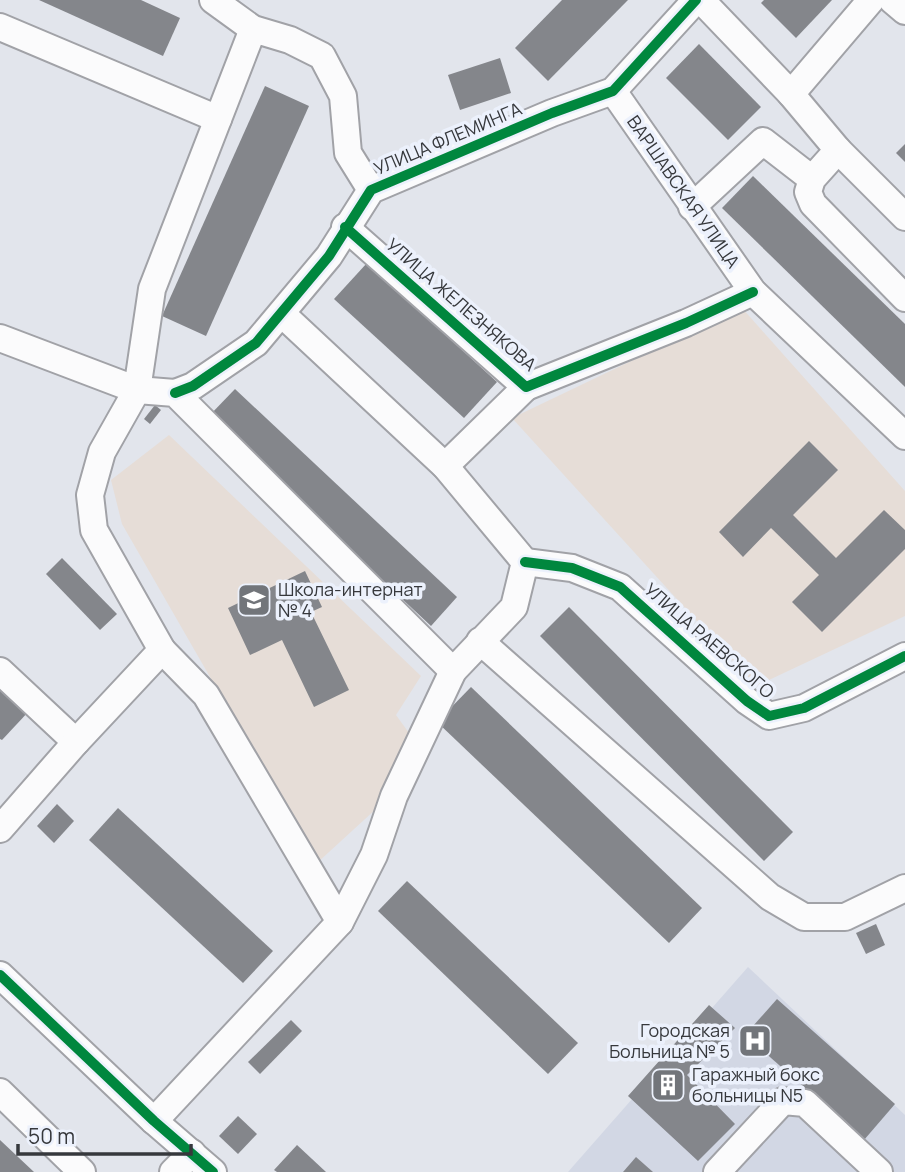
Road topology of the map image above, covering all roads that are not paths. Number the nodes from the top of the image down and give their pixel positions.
1 (213, 0) edge
2 (698, 0) edge
3 (871, 0) edge
4 (892, 0) edge
5 (905, 11) edge
6 (0, 27) edge
7 (253, 29) junction
8 (613, 91) junction
9 (791, 94) junction
10 (218, 119) junction
11 (838, 150) junction
12 (812, 180) junction
13 (371, 190) junction
14 (692, 207) junction
15 (905, 217) edge
16 (345, 227) junction
17 (753, 292) junction
18 (905, 298) edge
19 (282, 313) junction
20 (0, 338) edge
21 (526, 387) junction
22 (136, 390) junction
23 (175, 393) junction
24 (905, 436) edge
25 (445, 466) junction
26 (525, 562) junction
27 (481, 641) junction
28 (162, 650) junction
29 (905, 656) edge
30 (0, 671) edge
31 (453, 671) junction
32 (76, 742) junction
33 (5, 814) edge
34 (905, 888) edge
35 (340, 922) junction
36 (0, 975) edge
37 (0, 1092) edge
38 (154, 1121) junction
39 (192, 1153) junction
40 (82, 1172) edge
41 (173, 1172) edge
42 (213, 1172) edge
43 (717, 1172) edge
44 (878, 1172) edge

1 - 7 street
2 - 8 street, УЛИЦА ФЛЕМИНГА
2 - 9 street
3 - 9 street
4 - 5 street
6 - 10 street
7 - 10 street
7 - 13 street
8 - 13 street, УЛИЦА ФЛЕМИНГА
8 - 14 street, ВАРШАВСКАЯ УЛИЦА
9 - 11 street
10 - 22 street
11 - 12 street
11 - 15 street
12 - 14 street
12 - 18 street
13 - 16 street, УЛИЦА ФЛЕМИНГА
14 - 17 street, ВАРШАВСКАЯ УЛИЦА
16 - 19 street, УЛИЦА ФЛЕМИНГА
16 - 21 street, УЛИЦА ЖЕЛЕЗНЯКОВА
17 - 21 street, УЛИЦА ЖЕЛЕЗНЯКОВА
17 - 24 street, ВАРШАВСКАЯ УЛИЦА
19 - 23 street, УЛИЦА ФЛЕМИНГА
19 - 25 street
20 - 22 street
21 - 25 street
22 - 23 street
22 - 28 street
23 - 31 street
25 - 26 street
26 - 27 street
26 - 29 street, УЛИЦА РАЕВСКОГО
27 - 31 street
27 - 34 street
28 - 32 street
28 - 35 street
30 - 32 street
31 - 35 street
32 - 33 street
35 - 38 street
36 - 38 street
37 - 40 street
38 - 39 street
39 - 41 street
39 - 42 street
43 - 44 street

